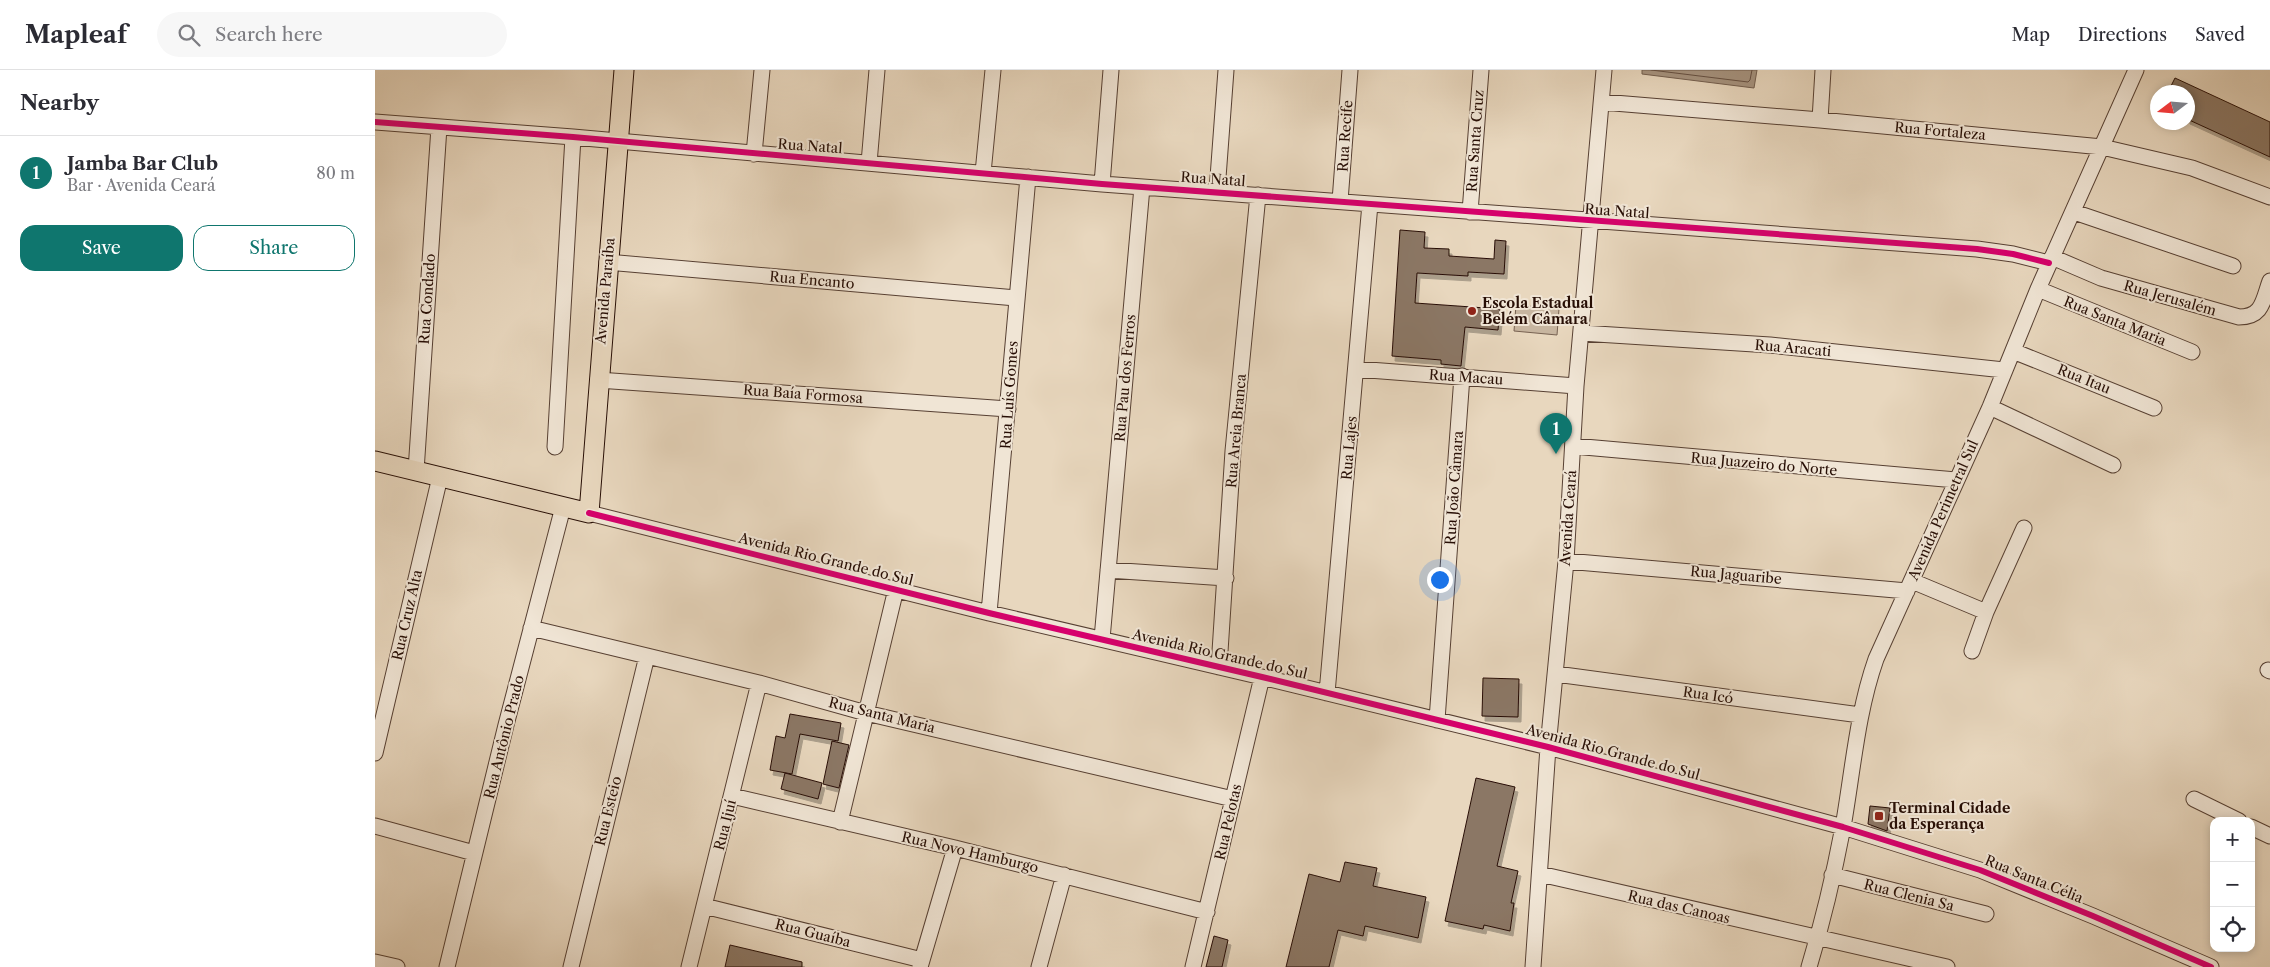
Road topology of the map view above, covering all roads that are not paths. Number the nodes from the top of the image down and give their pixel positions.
1 (624, 70) edge
2 (762, 70) edge
3 (877, 70) edge
4 (993, 70) edge
5 (1111, 70) edge
6 (1227, 70) edge
7 (1350, 70) edge
8 (1481, 70) edge
9 (1604, 70) edge
10 (1823, 70) edge
11 (2136, 70) edge
12 (1602, 102) junction
13 (1820, 120) junction
14 (375, 122) edge
15 (439, 127) junction
16 (573, 137) junction
17 (617, 141) junction
18 (2102, 147) junction
19 (754, 154) junction
20 (869, 163) junction
21 (983, 174) junction
22 (1028, 178) junction
23 (1102, 184) junction
24 (1143, 187) junction
25 (1217, 191) junction
26 (1258, 195) junction
27 (2270, 197) edge
28 (1340, 201) junction
29 (1371, 204) junction
30 (1470, 212) junction
31 (2074, 212) junction
32 (1590, 222) junction
33 (2051, 260) junction
34 (607, 262) junction
35 (2233, 266) dead end
36 (2270, 281) edge
37 (2038, 289) junction
38 (1016, 298) junction
39 (1581, 333) junction
40 (2013, 351) junction
41 (2193, 352) dead end
42 (1356, 369) junction
43 (2004, 370) junction
44 (1462, 376) junction
45 (598, 380) junction
46 (1576, 386) junction
47 (1989, 407) junction
48 (1008, 408) junction
49 (2154, 408) dead end
50 (1573, 446) junction
51 (555, 447) dead end
52 (375, 461) edge
53 (2113, 465) dead end
54 (416, 472) junction
55 (440, 477) junction
56 (1956, 480) junction
57 (563, 507) junction
58 (589, 513) junction
59 (2024, 528) dead end
60 (1565, 561) junction
61 (1108, 570) junction
62 (1225, 578) junction
63 (1909, 586) junction
64 (897, 589) junction
65 (1986, 612) junction
66 (989, 613) junction
67 (531, 628) junction
68 (1102, 639) junction
69 (1972, 651) dead end
70 (647, 656) junction
71 (1219, 666) junction
72 (1556, 674) junction
73 (1262, 677) junction
74 (759, 683) junction
75 (1327, 693) junction
76 (866, 713) junction
77 (1861, 715) junction
78 (1437, 720) junction
79 (1549, 747) junction
80 (375, 752) edge
81 (732, 796) junction
82 (1233, 798) junction
83 (2194, 799) dead end
84 (2231, 817) edge
85 (840, 822) junction
86 (375, 826) edge
87 (1843, 827) junction
88 (2255, 829) edge
89 (2270, 836) edge
90 (955, 848) junction
91 (474, 853) junction
92 (1540, 874) junction
93 (1064, 875) junction
94 (1832, 875) junction
95 (704, 906) junction
96 (1207, 912) junction
97 (1986, 914) dead end
98 (1817, 939) junction
99 (375, 962) edge
100 (921, 964) edge
101 (397, 967) edge
102 (447, 967) edge
103 (571, 967) edge
104 (689, 967) edge
105 (1039, 967) edge
106 (1193, 967) edge
107 (1533, 967) edge
108 (1809, 967) edge
109 (1947, 967) edge
110 (2211, 967) edge

1 - 17 main road, Avenida Paraíba
2 - 19 street
3 - 20 street
4 - 21 street
5 - 23 street
6 - 25 street
7 - 28 street, Rua Recife
8 - 30 street, Rua Santa Cruz
9 - 12 street, Avenida Ceará
10 - 13 street
11 - 18 street, Avenida Perimetral Sul
12 - 13 street, Rua Fortaleza
12 - 32 street, Avenida Ceará
13 - 18 street, Rua Fortaleza
14 - 15 street, Rua Natal
15 - 16 street, Rua Natal
15 - 54 street, Rua Condado
16 - 17 street, Rua Natal
16 - 51 street
17 - 19 street, Rua Natal
17 - 34 main road, Avenida Paraíba
18 - 27 street, Rua Fortaleza
18 - 31 street, Avenida Perimetral Sul
19 - 20 street, Rua Natal
20 - 21 street, Rua Natal
21 - 22 street, Rua Natal
22 - 23 street, Rua Natal
22 - 38 street, Rua Luís Gomes
23 - 24 street, Rua Natal
24 - 25 street, Rua Natal
24 - 61 street, Rua Pau dos Ferros
25 - 26 street, Rua Natal
26 - 28 street, Rua Natal
26 - 62 street, Rua Areia Branca
28 - 29 street, Rua Natal
29 - 30 street, Rua Natal
29 - 42 street, Rua Lajes
30 - 32 street, Rua Natal
31 - 33 street, Avenida Perimetral Sul
31 - 35 street
32 - 33 street, Rua Natal
32 - 39 street, Avenida Ceará
33 - 36 street, Rua Jerusalém
33 - 37 street, Avenida Perimetral Sul
34 - 38 street, Rua Encanto
34 - 45 main road, Avenida Paraíba
37 - 40 street, Avenida Perimetral Sul
37 - 41 street, Rua Santa Maria
38 - 48 street, Rua Luís Gomes
39 - 43 street, Rua Aracati
39 - 46 street, Avenida Ceará
40 - 43 street, Avenida Perimetral Sul
40 - 49 street, Rua Itau
42 - 44 street, Rua Macau
42 - 75 street, Rua Lajes
43 - 47 street, Avenida Perimetral Sul
44 - 46 street, Rua Macau
44 - 78 street, Rua João Câmara
45 - 48 street, Rua Baía Formosa
45 - 58 main road, Avenida Paraíba
46 - 50 street, Avenida Ceará
47 - 53 street
47 - 56 street, Avenida Perimetral Sul
48 - 66 street, Rua Luís Gomes
50 - 56 street, Rua Juazeiro do Norte
50 - 60 street, Avenida Ceará
52 - 54 main road, Avenida Rio Grande do Sul
54 - 55 main road, Avenida Rio Grande do Sul
55 - 57 main road, Avenida Rio Grande do Sul
55 - 80 street, Rua Cruz Alta
56 - 63 street, Avenida Perimetral Sul
57 - 58 main road, Avenida Rio Grande do Sul
57 - 67 street, Rua Antônio Prado
58 - 64 street, Avenida Rio Grande do Sul
59 - 65 street
60 - 63 street, Rua Jaguaribe
60 - 72 street, Avenida Ceará
61 - 62 street
61 - 68 street, Rua Pau dos Ferros
62 - 71 street, Rua Areia Branca
63 - 65 street, Rua Jaguaribe
63 - 77 street, Avenida Perimetral Sul
64 - 66 street, Avenida Rio Grande do Sul
64 - 76 street
65 - 69 street
66 - 68 street, Avenida Rio Grande do Sul
67 - 70 street, Rua Santa Maria
67 - 91 street, Rua Antônio Prado
68 - 71 street, Avenida Rio Grande do Sul
70 - 74 street, Rua Santa Maria
70 - 103 street, Rua Esteio
71 - 73 street, Avenida Rio Grande do Sul
72 - 77 street, Rua Icó
72 - 79 street, Avenida Ceará
73 - 75 street, Avenida Rio Grande do Sul
73 - 82 street, Rua Pelotas
74 - 76 street, Rua Santa Maria
74 - 81 street, Rua Ijuí
75 - 78 street, Avenida Rio Grande do Sul
76 - 82 street, Rua Santa Maria
76 - 85 street
77 - 87 street, Avenida Perimetral Sul
78 - 79 street, Avenida Rio Grande do Sul
79 - 87 street, Avenida Rio Grande do Sul
79 - 92 street, Avenida Ceará
81 - 85 street, Rua Novo Hamburgo
81 - 95 street, Rua Ijuí
82 - 96 street, Rua Pelotas
83 - 84 street
85 - 90 street, Rua Novo Hamburgo
86 - 91 street
87 - 94 street, Avenida Perimetral Sul
87 - 110 street, Rua Santa Célia
88 - 89 street
90 - 93 street, Rua Novo Hamburgo
90 - 100 street
91 - 102 street, Rua Antônio Prado
92 - 98 street, Rua das Canoas
92 - 107 street, Avenida Ceará
93 - 96 street, Rua Novo Hamburgo
93 - 105 street
94 - 97 street, Rua Clenia Sa
94 - 98 street, Avenida Perimetral Sul
95 - 100 street, Rua Guaíba
95 - 104 street, Rua Ijuí
96 - 106 street, Rua Pelotas
98 - 108 street, Avenida Perimetral Sul
98 - 109 street, Rua das Canoas
99 - 101 street

